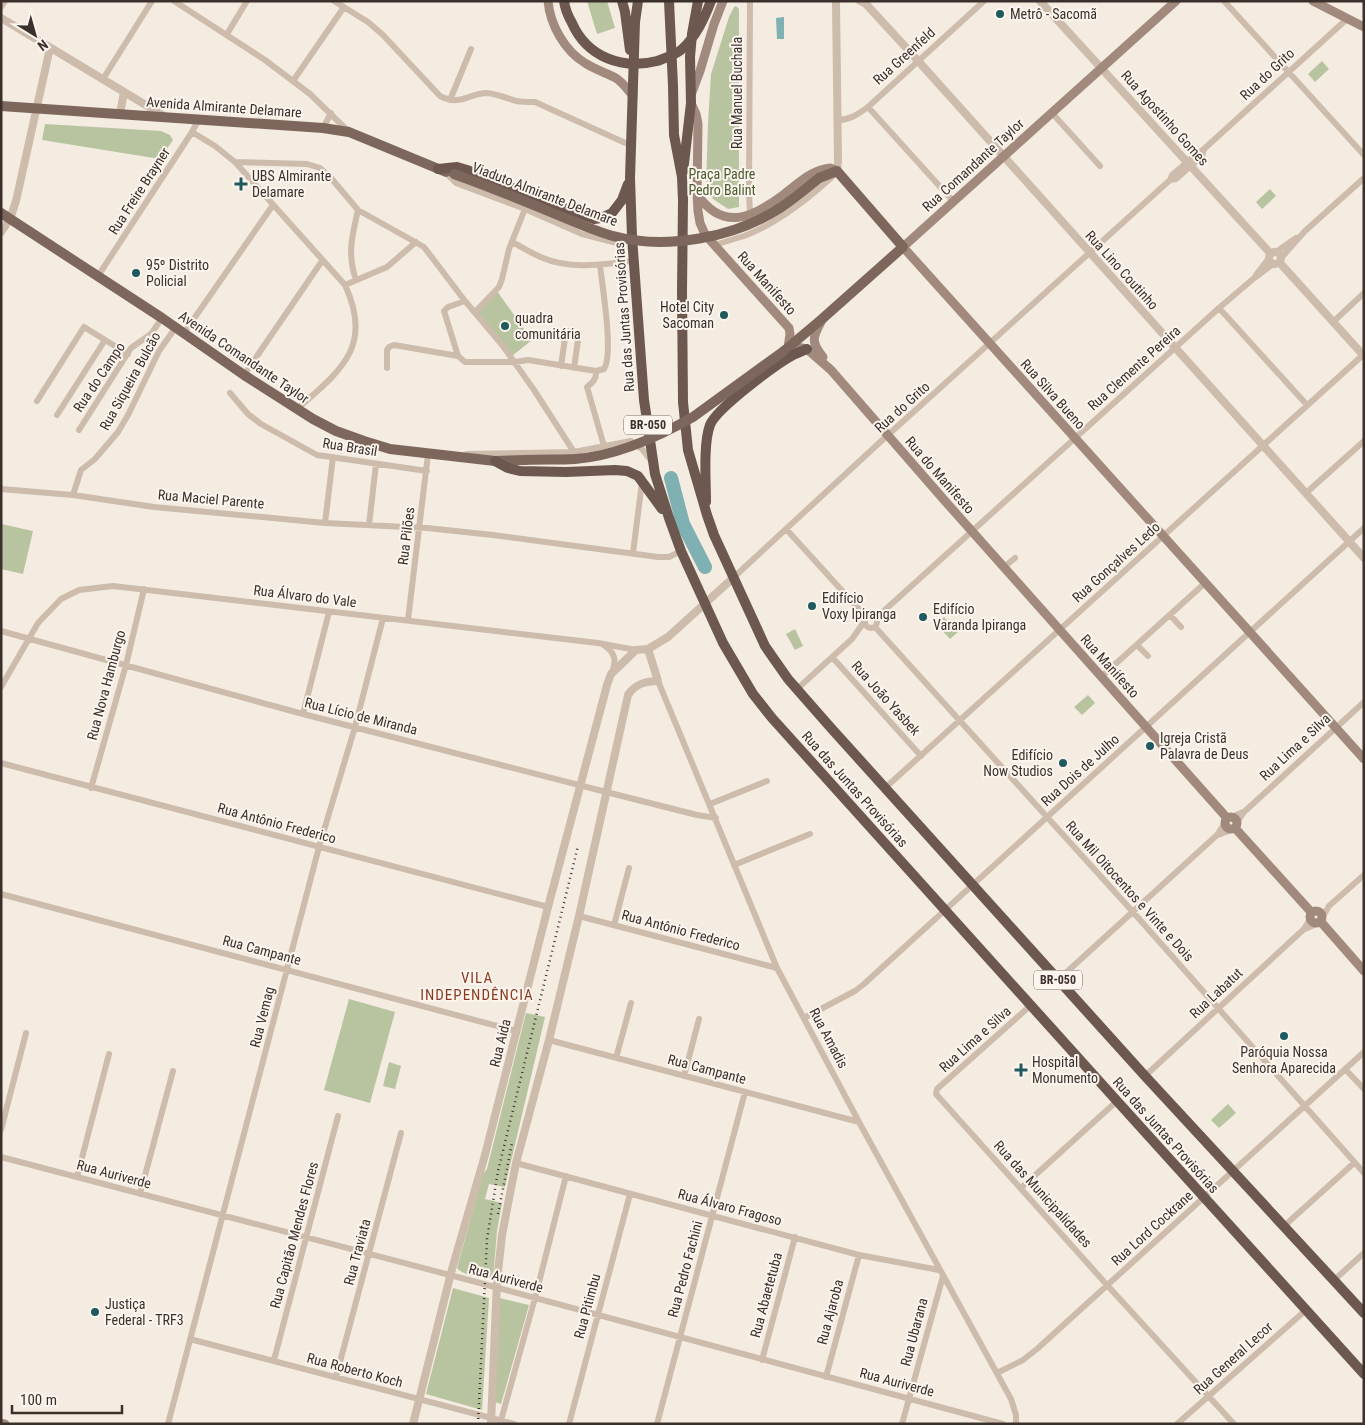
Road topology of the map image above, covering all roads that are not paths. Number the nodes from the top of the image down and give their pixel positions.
1 (5, 1) edge
2 (152, 1) edge
3 (174, 1) edge
4 (247, 1) edge
5 (548, 1) edge
6 (564, 1) edge
7 (622, 1) edge
8 (638, 1) edge
9 (669, 1) edge
10 (698, 1) edge
11 (711, 1) edge
12 (723, 1) edge
13 (750, 1) edge
14 (836, 1) edge
15 (984, 1) edge
16 (1040, 1) edge
17 (1176, 1) edge
18 (1224, 1) edge
19 (1313, 1) edge
20 (865, 2) edge
21 (339, 3) edge
22 (1, 7) edge
23 (1, 18) edge
24 (1348, 18) junction
25 (1364, 27) edge
26 (227, 34) junction
27 (50, 48) junction
28 (471, 49) dead end
29 (918, 61) junction
30 (1102, 68) junction
31 (1288, 73) junction
32 (103, 79) junction
33 (294, 81) junction
34 (633, 81) junction
35 (124, 92) junction
36 (633, 96) junction
37 (691, 99) junction
38 (450, 100) junction
39 (1, 106) edge
40 (868, 106) junction
41 (36, 109) junction
42 (331, 113) junction
43 (1052, 113) junction
44 (120, 114) junction
45 (164, 116) junction
46 (199, 119) junction
47 (837, 120) junction
48 (323, 128) junction
49 (192, 132) junction
50 (349, 132) junction
51 (632, 146) junction
52 (1364, 155) edge
53 (1004, 157) junction
54 (235, 162) junction
55 (1190, 164) junction
56 (1100, 166) dead end
57 (445, 171) junction
58 (837, 171) junction
59 (630, 178) junction
60 (682, 178) junction
61 (1363, 180) edge
62 (697, 194) junction
63 (953, 201) junction
64 (273, 205) junction
65 (525, 209) junction
66 (358, 210) junction
67 (750, 214) junction
68 (6, 216) edge
69 (1, 232) edge
70 (632, 237) junction
71 (416, 242) junction
72 (512, 242) junction
73 (715, 245) junction
74 (903, 247) junction
75 (1090, 253) junction
76 (1275, 258) junction
77 (322, 261) junction
78 (634, 261) junction
79 (600, 265) junction
80 (98, 276) junction
81 (356, 280) junction
82 (345, 286) junction
83 (1364, 293) edge
84 (466, 301) junction
85 (1219, 308) junction
86 (475, 312) junction
87 (162, 318) junction
88 (822, 319) junction
89 (1333, 322) junction
90 (180, 330) junction
91 (105, 340) junction
92 (990, 344) junction
93 (1176, 348) junction
94 (807, 349) junction
95 (786, 350) junction
96 (128, 354) junction
97 (1363, 355) edge
98 (460, 358) junction
99 (515, 362) junction
100 (561, 366) junction
101 (387, 368) dead end
102 (574, 368) junction
103 (830, 370) junction
104 (596, 371) junction
105 (244, 375) junction
106 (230, 393) dead end
107 (37, 401) dead end
108 (1307, 405) junction
109 (297, 409) junction
110 (57, 415) dead end
111 (79, 430) dead end
112 (888, 436) junction
113 (1074, 438) junction
114 (1364, 441) edge
115 (604, 446) junction
116 (1263, 446) junction
117 (574, 452) junction
118 (428, 454) junction
119 (454, 456) junction
120 (333, 457) junction
121 (525, 460) joint
122 (495, 461) junction
123 (376, 464) junction
124 (654, 465) junction
125 (427, 471) junction
126 (642, 480) junction
127 (1, 489) edge
128 (1306, 493) junction
129 (72, 495) junction
130 (706, 515) junction
131 (669, 518) junction
132 (325, 522) junction
133 (369, 525) junction
134 (419, 528) junction
135 (1364, 528) edge
136 (787, 530) junction
137 (972, 532) junction
138 (1163, 536) junction
139 (1349, 542) junction
140 (681, 551) junction
141 (633, 553) junction
142 (1015, 558) dead end
143 (1364, 558) edge
144 (1004, 567) junction
145 (730, 581) junction
146 (1205, 583) junction
147 (144, 589) junction
148 (705, 604) junction
149 (329, 612) junction
150 (1170, 615) junction
151 (384, 618) junction
152 (876, 618) junction
153 (408, 620) junction
154 (865, 620) junction
155 (1180, 627) dead end
156 (873, 628) junction
157 (1, 630) edge
158 (1059, 630) junction
159 (1250, 632) junction
160 (29, 638) junction
161 (852, 639) junction
162 (598, 643) junction
163 (1137, 645) junction
164 (648, 649) junction
165 (636, 650) junction
166 (1148, 656) dead end
167 (832, 658) junction
168 (126, 665) junction
169 (612, 674) junction
170 (1101, 677) junction
171 (658, 681) junction
172 (1, 687) edge
173 (797, 689) junction
174 (1364, 702) edge
175 (303, 714) junction
176 (960, 721) junction
177 (354, 727) junction
178 (1146, 727) junction
179 (1335, 727) junction
180 (921, 756) junction
181 (1364, 759) edge
182 (1, 763) edge
183 (768, 781) dead end
184 (581, 786) junction
185 (91, 788) junction
186 (885, 788) junction
187 (606, 792) junction
188 (710, 804) junction
189 (1046, 817) junction
190 (716, 818) junction
191 (1231, 823) junction
192 (810, 834) dead end
193 (319, 847) junction
194 (734, 865) junction
195 (629, 868) dead end
196 (1364, 875) edge
197 (969, 887) junction
198 (1, 894) edge
199 (948, 906) junction
200 (548, 907) junction
201 (1133, 912) junction
202 (579, 916) junction
203 (1316, 917) junction
204 (614, 926) junction
205 (777, 968) junction
206 (287, 970) junction
207 (1364, 971) edge
208 (1058, 980) junction
209 (630, 1003) dead end
210 (1031, 1005) junction
211 (1218, 1008) junction
212 (804, 1018) junction
213 (699, 1019) dead end
214 (516, 1031) junction
215 (26, 1033) dead end
216 (549, 1040) junction
217 (1364, 1052) edge
218 (109, 1054) dead end
219 (616, 1058) junction
220 (1345, 1069) junction
221 (173, 1071) dead end
222 (684, 1076) junction
223 (1144, 1076) junction
224 (1364, 1089) edge
225 (745, 1092) junction
226 (936, 1092) joint
227 (1117, 1101) junction
228 (1304, 1106) junction
229 (338, 1116) dead end
230 (859, 1122) junction
231 (1, 1130) edge
232 (401, 1133) dead end
233 (1, 1157) edge
234 (516, 1163) junction
235 (1354, 1163) junction
236 (1364, 1173) edge
237 (1230, 1174) junction
238 (566, 1176) junction
239 (77, 1177) junction
240 (1021, 1188) junction
241 (140, 1194) junction
242 (630, 1194) junction
243 (1207, 1195) junction
244 (712, 1215) junction
245 (223, 1216) junction
246 (1283, 1227) junction
247 (795, 1237) junction
248 (306, 1238) junction
249 (1364, 1253) edge
250 (859, 1254) junction
251 (370, 1255) junction
252 (941, 1273) junction
253 (451, 1276) junction
254 (1333, 1281) junction
255 (1107, 1285) junction
256 (496, 1288) junction
257 (952, 1292) junction
258 (938, 1293) junction
259 (535, 1298) junction
260 (1306, 1310) junction
261 (1364, 1313) edge
262 (598, 1315) junction
263 (680, 1338) junction
264 (190, 1339) junction
265 (274, 1360) junction
266 (762, 1360) junction
267 (997, 1373) junction
268 (1364, 1374) edge
269 (336, 1377) junction
270 (826, 1377) junction
271 (1209, 1396) junction
272 (909, 1398) junction
273 (420, 1400) junction
274 (491, 1421) edge
275 (501, 1422) edge
276 (1, 1423) edge
277 (5, 1424) edge
278 (168, 1424) edge
279 (413, 1424) edge
280 (514, 1424) edge
281 (569, 1424) edge
282 (657, 1424) edge
283 (902, 1424) edge
284 (1003, 1424) edge
285 (1016, 1424) edge
286 (1177, 1424) edge
287 (1234, 1424) edge

1 - 22 street
2 - 32 street
3 - 26 street
4 - 26 street
5 - 36 main road
6 - 11 highway, bridge
7 - 34 highway, BR-050
8 - 34 highway
9 - 60 highway, Rua das Juntas Provisórias / BR-050
10 - 37 highway
12 - 37 main road, Rua das Juntas Provisórias
13 - 67 street, Rua Manuel Buchala
14 - 47 street
15 - 29 street, Rua Greenfeld
16 - 30 street, Rua Agostinho Gomes
17 - 30 main road, Rua Comandante Taylor
18 - 31 street
19 - 24 main road
20 - 29 street, Rua Lino Coutinho
21 - 33 street
21 - 38 street
23 - 27 street
24 - 25 main road
24 - 31 street, Rua do Grito
26 - 33 street
27 - 32 street
27 - 41 street
28 - 38 street
29 - 40 street, Rua Greenfeld
29 - 53 street, Rua Lino Coutinho
30 - 43 main road, Rua Comandante Taylor
30 - 55 street, Rua Agostinho Gomes
31 - 52 street
31 - 55 street, Rua do Grito
32 - 35 street
33 - 42 street
34 - 36 highway, Rua das Juntas Provisórias / BR-050
35 - 44 street
35 - 45 street
36 - 51 highway, Rua das Juntas Provisórias / BR-050
37 - 60 highway, Rua das Juntas Provisórias
37 - 62 main road
38 - 51 street
39 - 41 main road, Avenida Almirante Delamare
40 - 47 street, Rua Greenfeld
40 - 63 street
41 - 44 main road, Avenida Almirante Delamare
41 - 68 street
42 - 48 street
42 - 50 street
43 - 53 main road, Rua Comandante Taylor
43 - 56 street
44 - 45 main road, Avenida Almirante Delamare
45 - 46 main road, Avenida Almirante Delamare
46 - 48 main road, Avenida Almirante Delamare
46 - 49 street, Rua Freire Brayner
47 - 58 street
48 - 50 main road, Avenida Almirante Delamare
49 - 54 street
49 - 80 street, Rua Freire Brayner
50 - 57 main road, Avenida Almirante Delamare
51 - 59 highway, Rua das Juntas Provisórias / BR-050
53 - 63 main road, Rua Comandante Taylor
53 - 75 street, Rua Lino Coutinho
54 - 64 street
54 - 66 street
55 - 75 street, Rua do Grito
55 - 76 street, Rua Agostinho Gomes
57 - 58 main road, Viaduto Almirante Delamare, bridge
57 - 59 highway
57 - 65 street, Avenida Almirante Delamare
58 - 67 main road
58 - 73 street
58 - 74 main road, Rua Silva Bueno
59 - 70 highway, Rua das Juntas Provisórias / BR-050
60 - 130 highway, Rua das Juntas Provisórias / BR-050
61 - 76 street, Rua Clemente Pereira
62 - 67 main road
62 - 73 main road, Rua Manifesto
63 - 74 main road, Rua Comandante Taylor
64 - 77 street
64 - 90 street, Rua Siqueira Bulcão
65 - 70 street, Avenida Almirante Delamare
65 - 72 street
66 - 71 street
66 - 81 street
68 - 69 street
68 - 80 main road, Avenida Comandante Taylor
70 - 78 highway, Rua das Juntas Provisórias / BR-050
71 - 81 street
71 - 84 street
72 - 79 street
72 - 86 street
73 - 95 main road, Rua Manifesto
74 - 88 main road, Rua Comandante Taylor
74 - 92 main road, Rua Silva Bueno
75 - 92 street, Rua do Grito
75 - 93 street, Rua Lino Coutinho
76 - 85 street, Rua Clemente Pereira
76 - 89 street, Rua Agostinho Gomes
77 - 82 street
77 - 105 street
78 - 79 street
78 - 124 highway, Rua das Juntas Provisórias / BR-050
79 - 104 street
80 - 87 main road, Avenida Comandante Taylor
81 - 82 street
82 - 109 street
83 - 89 street
84 - 86 street
84 - 98 street
85 - 93 street, Rua Clemente Pereira
85 - 108 street
86 - 99 street
87 - 90 main road, Avenida Comandante Taylor
87 - 96 street, Rua do Campo
88 - 95 main road, Rua Comandante Taylor
88 - 103 main road
89 - 97 street, Rua Agostinho Gomes
90 - 105 main road, Avenida Comandante Taylor
90 - 129 street, Rua Siqueira Bulcão
91 - 96 street
91 - 107 street
91 - 110 street
92 - 112 street, Rua do Grito
92 - 113 main road, Rua Silva Bueno
93 - 113 street, Rua Clemente Pereira
93 - 116 street, Rua Lino Coutinho
94 - 95 main road
94 - 103 main road
94 - 130 highway
95 - 121 main road, Rua Comandante Taylor, bridge
96 - 111 street, Rua do Campo
97 - 108 street, Rua Gonçalves Ledo
98 - 99 street
98 - 101 street
99 - 100 street
99 - 117 street
100 - 102 street
100 - 102 street
102 - 104 street
103 - 112 main road
104 - 115 street
105 - 109 main road, Avenida Comandante Taylor
106 - 120 street, Rua Brasil
108 - 116 street, Rua Gonçalves Ledo
109 - 118 main road, Avenida Comandante Taylor
112 - 136 street, Rua do Grito
112 - 137 main road, Rua do Manifesto
113 - 137 street, Rua Clemente Pereira
113 - 138 main road, Rua Silva Bueno
114 - 128 street
115 - 117 street
115 - 124 street
116 - 128 street, Rua Lino Coutinho
116 - 138 street, Rua Gonçalves Ledo
117 - 119 street
118 - 119 main road, Avenida Comandante Taylor
118 - 125 street, Rua Pilões
119 - 122 main road, Avenida Comandante Taylor
120 - 123 street, Rua Brasil
120 - 132 street
121 - 122 main road, Avenida Comandante Taylor
122 - 126 highway
123 - 125 street, Rua Brasil
123 - 133 street
124 - 131 highway, Rua das Juntas Provisórias / BR-050
125 - 134 street, Rua Pilões
126 - 131 highway
126 - 141 street
127 - 129 street, Rua Maciel Parente
128 - 139 street, Rua Lino Coutinho
129 - 132 street, Rua Maciel Parente
130 - 145 highway, Rua das Juntas Provisórias / BR-050
131 - 140 highway, Rua das Juntas Provisórias / BR-050
132 - 133 street, Rua Maciel Parente
133 - 134 street, Rua Maciel Parente
134 - 141 street, Rua Maciel Parente
134 - 153 street, Rua Pilões
135 - 139 street, Rua Dois de Julho
136 - 145 street, Rua do Grito
136 - 154 street
137 - 144 main road, Rua Manifesto
137 - 152 street, Rua Clemente Pereira
138 - 146 main road, Rua Silva Bueno
138 - 158 street, Rua Gonçalves Ledo
139 - 143 street, Rua Lino Coutinho
139 - 159 street, Rua Dois de Julho
140 - 141 street, Rua Maciel Parente
140 - 148 highway, Rua das Juntas Provisórias / BR-050
142 - 144 street
144 - 158 main road, Rua Manifesto
145 - 148 street, Rua do Grito
145 - 173 highway, Rua das Juntas Provisórias / BR-050
146 - 150 street
146 - 159 main road, Rua Silva Bueno
147 - 149 street, Rua Álvaro do Vale
147 - 160 street, Rua Álvaro do Vale
147 - 168 street, Rua Nova Hamburgo
148 - 164 street, Rua do Grito
148 - 199 highway, Rua das Juntas Provisórias / BR-050
149 - 151 street, Rua Álvaro do Vale
149 - 175 street
150 - 155 street
150 - 163 street
151 - 153 street, Rua Álvaro do Vale
151 - 177 street, Rua Vemag
152 - 154 street
152 - 156 street
153 - 162 street, Rua Álvaro do Vale
154 - 156 street
154 - 161 street
156 - 161 street
156 - 176 street, Rua Mil Oitocentos e Vinte e Dois
157 - 160 street, Rua Lício de Miranda
158 - 170 main road, Rua Manifesto
158 - 176 street, Rua Gonçalves Ledo
159 - 178 street, Rua Dois de Julho
159 - 179 main road, Rua Silva Bueno
160 - 168 street, Rua Lício de Miranda
160 - 172 street, Rua Álvaro do Vale
161 - 167 street
162 - 165 street, Rua Álvaro do Vale
162 - 169 street
163 - 166 street
163 - 170 street
164 - 165 street, Rua Álvaro do Vale
164 - 171 street, Rua Amadis
165 - 169 street, Rua Aida
167 - 173 street
167 - 180 street, Rua João Yasbek
168 - 175 street, Rua Lício de Miranda
168 - 185 street, Rua Nova Hamburgo
169 - 184 street, Rua Aida
170 - 178 main road, Rua Manifesto
171 - 187 street
171 - 188 street, Rua Amadis
173 - 186 highway, Rua das Juntas Provisórias / BR-050
174 - 179 street, Rua Lima e Silva
175 - 177 street, Rua Lício de Miranda
176 - 180 street, Rua Gonçalves Ledo
176 - 189 street, Rua Mil Oitocentos e Vinte e Dois
177 - 184 street, Rua Lício de Miranda
177 - 193 street, Rua Vemag
178 - 189 street, Rua Dois de Julho
178 - 191 main road, Rua Manifesto
179 - 181 main road, Rua Silva Bueno
179 - 191 street, Rua Lima e Silva
180 - 186 street, Rua Gonçalves Ledo
182 - 185 street, Rua Antônio Frederico
183 - 188 street
184 - 187 street, Rua Lício de Miranda
184 - 200 street, Rua Aida
185 - 193 street, Rua Antônio Frederico
186 - 197 highway, Rua das Juntas Provisórias / BR-050
187 - 190 street, Rua Lício de Miranda
187 - 202 street
188 - 190 street, Rua Amadis
189 - 197 street, Rua Dois de Julho
189 - 201 street, Rua Mil Oitocentos e Vinte e Dois
190 - 194 street, Rua Amadis
191 - 201 street, Rua Lima e Silva
191 - 203 main road, Rua Manifesto
192 - 194 street
193 - 200 street, Rua Antônio Frederico
193 - 206 street, Rua Vemag
194 - 205 street, Rua Amadis
195 - 204 street
196 - 203 street, Rua Labatut
197 - 199 street, Rua Dois de Julho
197 - 208 highway, Rua das Juntas Provisórias / BR-050
198 - 206 street, Rua Campante
199 - 210 highway, Rua das Juntas Provisórias / BR-050
199 - 212 street, Rua Dois de Julho
200 - 214 street, Rua Aida
201 - 208 street, Rua Lima e Silva
201 - 211 street, Rua Mil Oitocentos e Vinte e Dois
202 - 204 street, Rua Antônio Frederico
202 - 216 street
203 - 207 main road, Rua Manifesto
203 - 211 street, Rua Labatut
204 - 205 street, Rua Antônio Frederico
205 - 212 street, Rua Amadis
206 - 214 street, Rua Campante
206 - 245 street, Rua Vemag
208 - 223 highway, Rua das Juntas Provisórias / BR-050
209 - 219 street
210 - 226 street, Rua Lima e Silva
210 - 227 highway, Rua das Juntas Provisórias / BR-050
211 - 223 street, Rua Labatut
211 - 228 street, Rua Mil Oitocentos e Vinte e Dois
212 - 230 street, Rua Amadis
213 - 222 street
214 - 253 street, Rua Aida
215 - 231 street
216 - 219 street, Rua Campante
216 - 234 street
217 - 220 street, Rua Lord Cockrane
218 - 239 street
219 - 222 street, Rua Campante
220 - 224 street
220 - 228 street, Rua Lord Cockrane
221 - 241 street
222 - 225 street, Rua Campante
223 - 237 highway, Rua das Juntas Provisórias / BR-050
225 - 230 street, Rua Campante
225 - 244 street, Rua Pedro Fachini
226 - 240 street, Rua das Municipalidades
227 - 240 street
227 - 243 highway, Rua das Juntas Provisórias / BR-050
228 - 235 street, Rua Mil Oitocentos e Vinte e Dois
228 - 237 street, Rua Lord Cockrane
229 - 248 street, Rua Capitão Mendes Flores
230 - 252 street, Rua Amadis
232 - 251 street, Rua Traviata
233 - 239 street, Rua Auriverde
234 - 238 street, Rua Álvaro Fragoso
234 - 256 street
235 - 236 street, Rua Mil Oitocentos e Vinte e Dois
235 - 246 street
237 - 243 street, Rua Lord Cockrane
237 - 246 highway, Rua das Juntas Provisórias / BR-050
238 - 242 street, Rua Álvaro Fragoso
238 - 259 street
239 - 241 street, Rua Auriverde
240 - 255 street, Rua das Municipalidades
241 - 245 street, Rua Auriverde
242 - 244 street, Rua Álvaro Fragoso
242 - 262 street, Rua Pitimbu
243 - 255 street, Rua Lord Cockrane
243 - 260 highway, Rua das Juntas Provisórias / BR-050
244 - 247 street, Rua Álvaro Fragoso
244 - 263 street, Rua Pedro Fachini
245 - 248 street, Rua Auriverde
245 - 264 street, Rua Vemag
246 - 254 highway, Rua das Juntas Provisórias / BR-050
247 - 250 street, Rua Álvaro Fragoso
247 - 266 street, Rua Abaetetuba
248 - 251 street, Rua Auriverde
248 - 265 street, Rua Capitão Mendes Flores
249 - 254 street
250 - 252 street, Rua Álvaro Fragoso
250 - 270 street, Rua Ajaroba
251 - 253 street, Rua Auriverde
251 - 269 street, Rua Traviata
252 - 257 street, Rua Amadis
252 - 258 street, Rua Ubarana
253 - 256 street, Rua Auriverde
253 - 273 street, Rua Aida
254 - 261 highway, Rua das Juntas Provisórias / BR-050
255 - 267 street, Rua Lord Cockrane
255 - 271 street, Rua das Municipalidades
256 - 259 street, Rua Auriverde
256 - 274 street
257 - 258 street
257 - 267 street, Rua Amadis
258 - 272 street, Rua Ubarana
259 - 262 street, Rua Auriverde
259 - 275 street
260 - 268 highway, Rua das Juntas Provisórias / BR-050
260 - 271 street, Rua General Lecor
262 - 263 street, Rua Auriverde
262 - 281 street, Rua Pitimbu
263 - 266 street, Rua Auriverde
263 - 282 street, Rua Pedro Fachini
264 - 265 street, Rua Roberto Koch
264 - 278 street, Rua Vemag
265 - 269 street, Rua Roberto Koch
266 - 270 street, Rua Auriverde
267 - 285 street, Rua Amadis
269 - 273 street, Rua Roberto Koch
270 - 272 street, Rua Auriverde
271 - 286 street, Rua General Lecor
271 - 287 street, Rua das Municipalidades
272 - 283 street, Rua Ubarana
272 - 284 street, Rua Auriverde
273 - 274 street, Rua Roberto Koch
273 - 279 street, Rua Aida
274 - 275 street, Rua Roberto Koch
275 - 280 street, Rua Roberto Koch
276 - 277 main road

